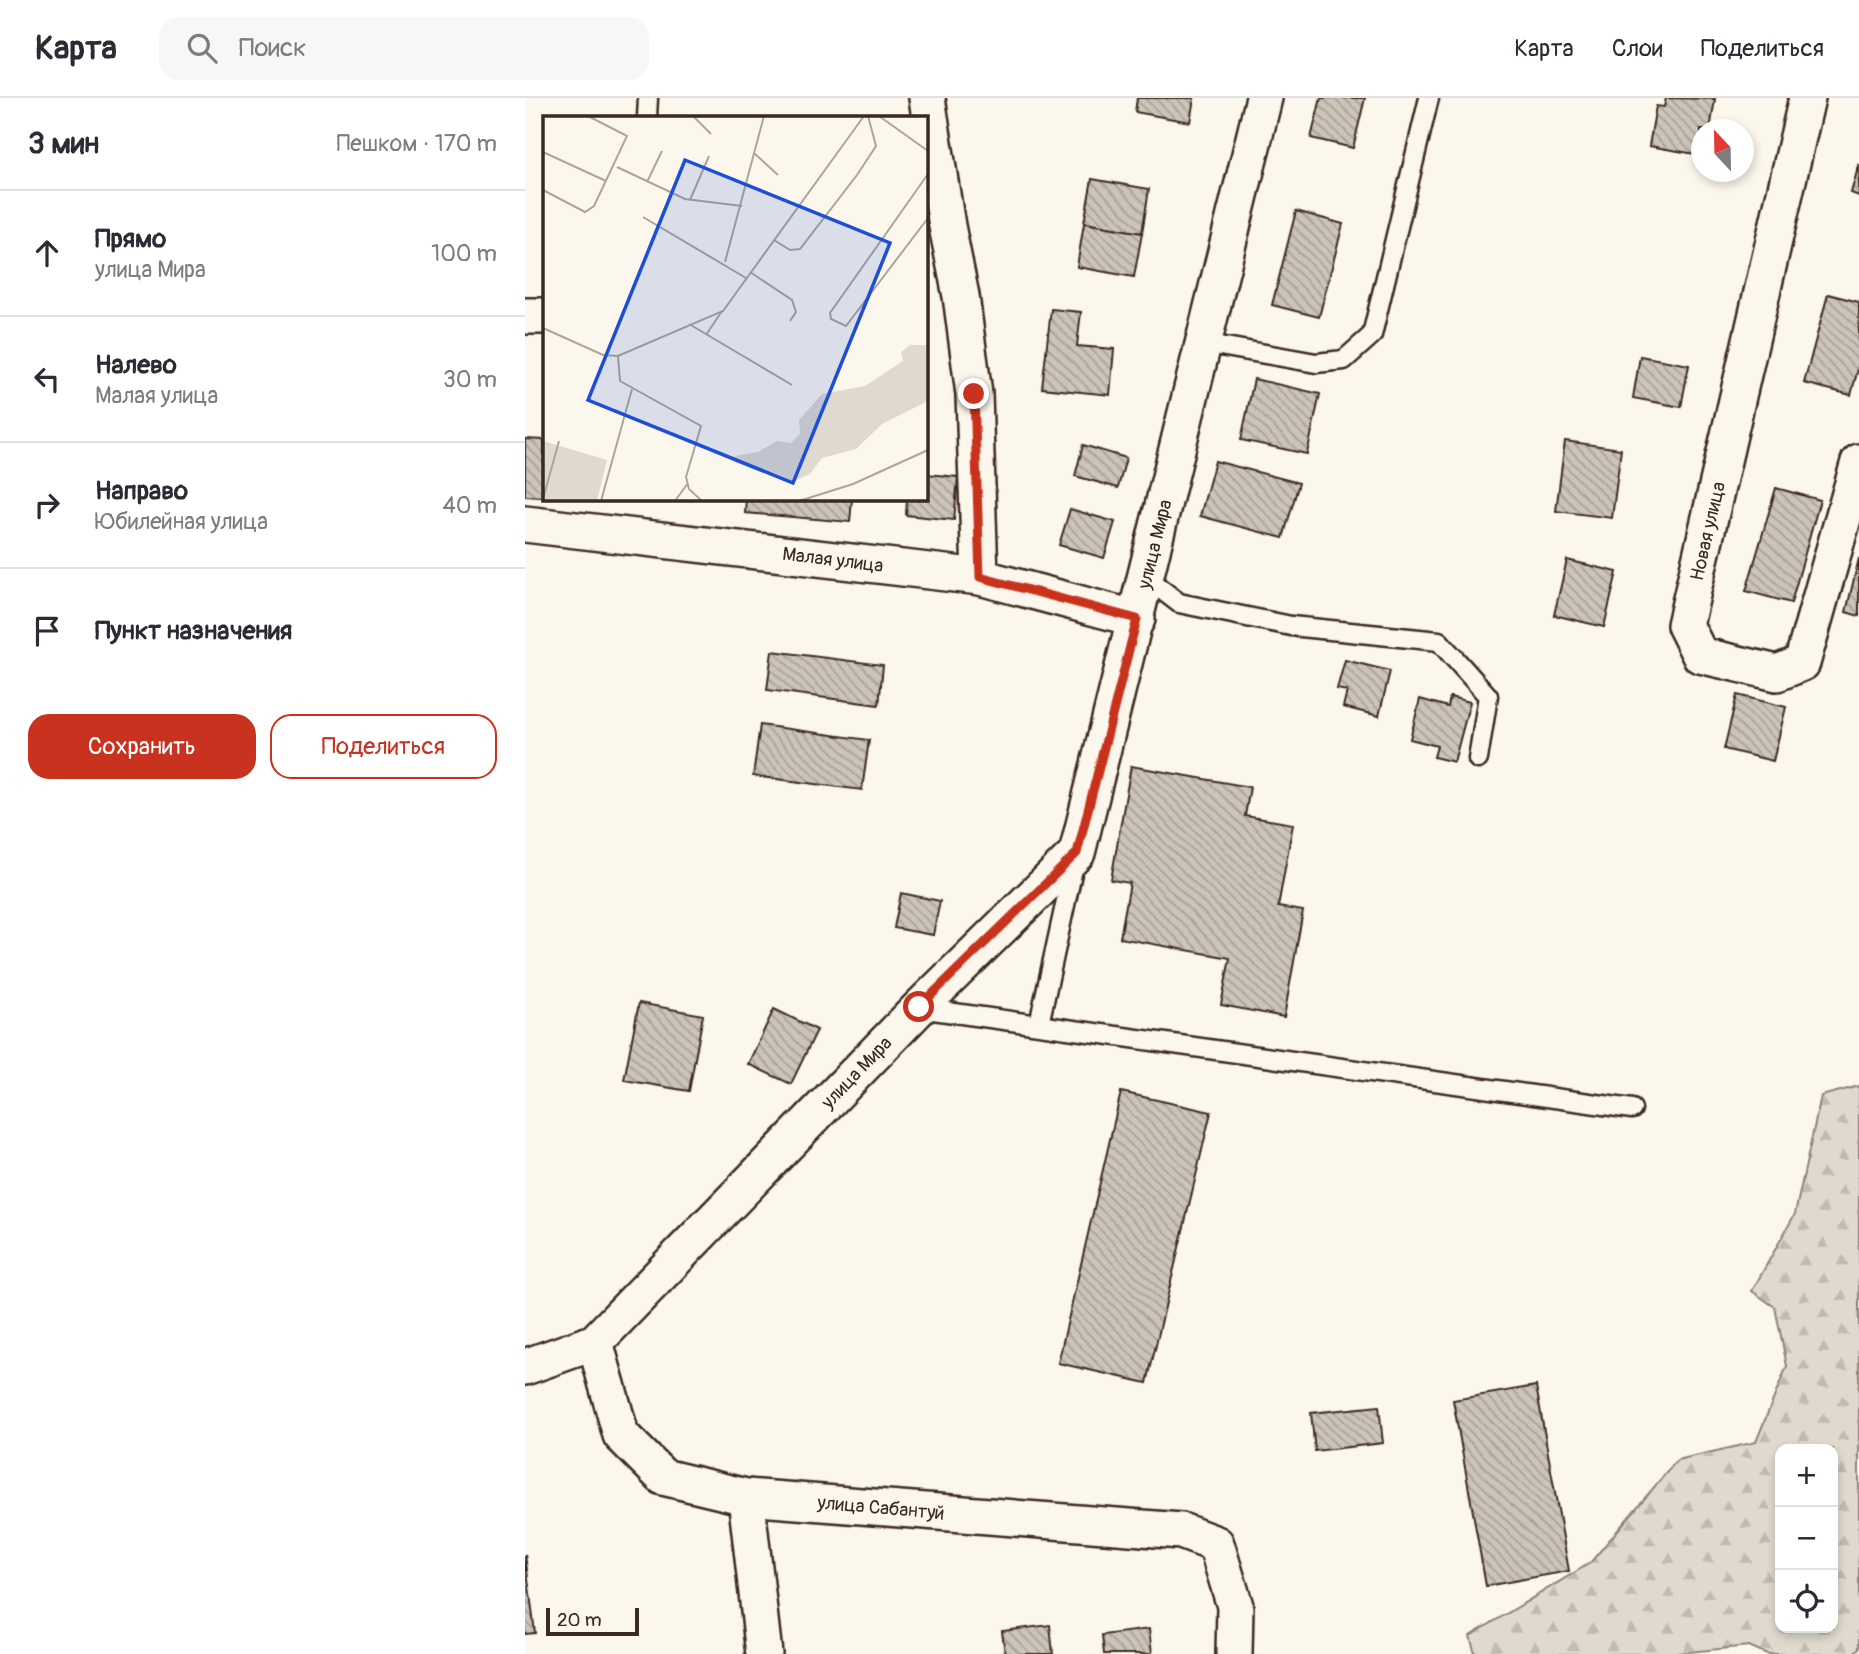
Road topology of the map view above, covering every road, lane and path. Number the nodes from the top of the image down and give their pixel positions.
1 (648, 98) edge
2 (927, 98) edge
3 (1264, 98) edge
4 (1429, 98) edge
5 (1807, 98) edge
6 (647, 116) edge
7 (937, 230) edge
8 (525, 316) edge
9 (543, 316) edge
10 (1203, 344) junction
11 (1859, 462) edge
12 (525, 523) edge
13 (980, 577) junction
14 (1145, 577) junction
15 (1137, 619) junction
16 (1478, 759) dead end
17 (1077, 853) junction
18 (919, 1007) junction
19 (1039, 1024) junction
20 (1632, 1109) dead end
21 (595, 1342) junction
22 (525, 1367) edge
23 (745, 1497) junction
24 (764, 1654) edge
25 (1234, 1654) edge

1 - 6 lane
2 - 7 street
3 - 10 street, улица Мира
4 - 10 lane
5 - 11 street, Новая улица
7 - 13 street
8 - 9 street
10 - 14 street, улица Мира
12 - 13 street, Малая улица
13 - 15 street, Малая улица
14 - 15 street, улица Мира
14 - 16 lane
15 - 17 street, улица Мира
17 - 18 street, улица Мира
17 - 19 lane
18 - 19 lane
18 - 21 street, улица Мира
19 - 20 lane
21 - 22 street
21 - 23 street, улица Сабантуй
23 - 24 street
23 - 25 street, улица Сабантуй

